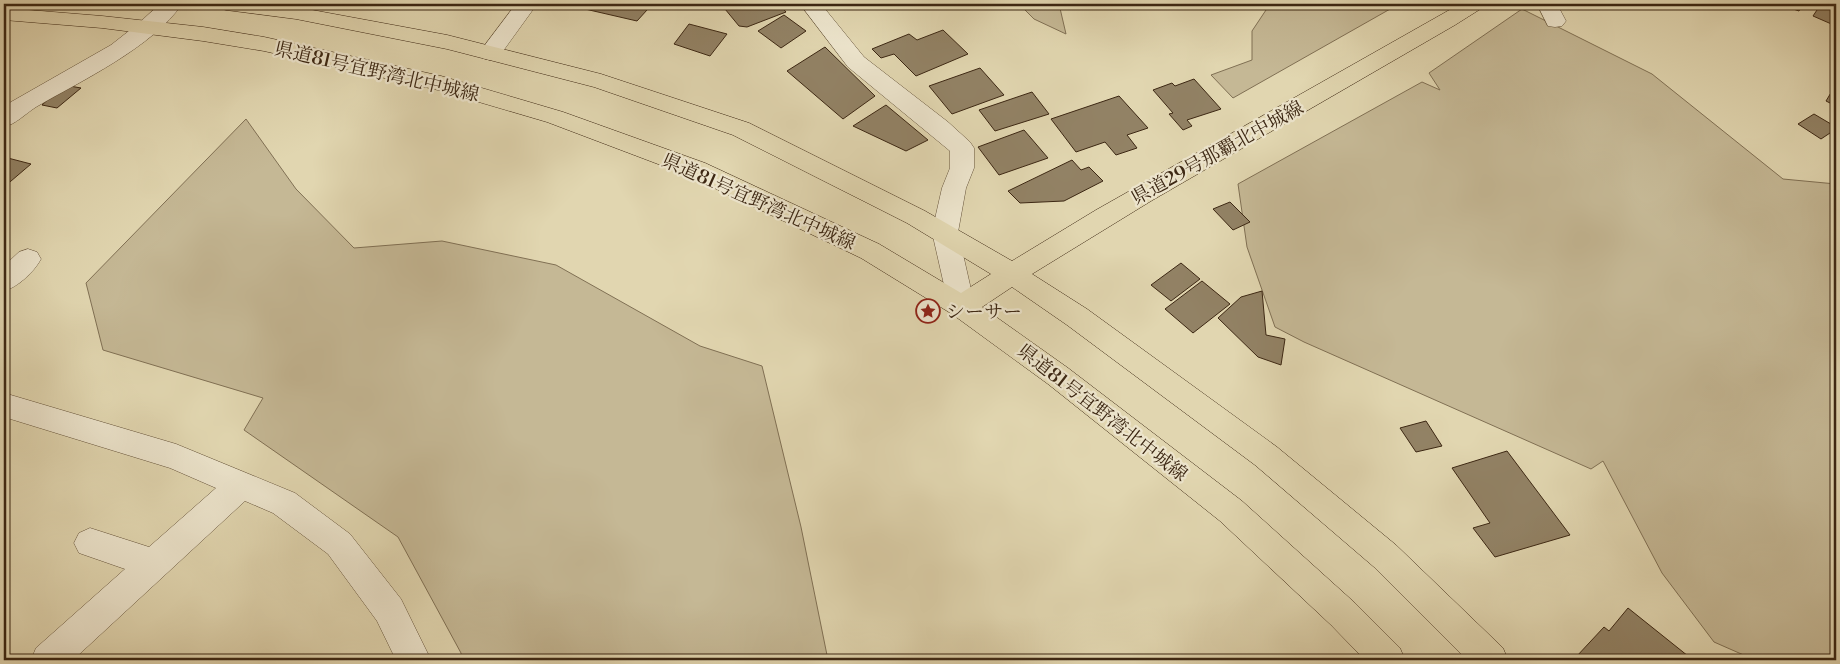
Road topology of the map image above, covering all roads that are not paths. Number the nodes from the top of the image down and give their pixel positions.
1 (172, 4) edge
2 (230, 4) edge
3 (527, 4) edge
4 (810, 4) edge
5 (1476, 4) edge
6 (4, 14) edge
7 (147, 28) junction
8 (203, 34) junction
9 (490, 53) junction
10 (4, 119) edge
11 (945, 232) junction
12 (28, 259) dead end
13 (1011, 273) junction
14 (4, 281) edge
15 (962, 307) junction
16 (4, 405) edge
17 (241, 485) junction
18 (90, 543) dead end
19 (154, 564) junction
20 (48, 660) edge
21 (414, 660) edge
22 (1388, 660) edge
23 (1491, 660) edge

1 - 7 street
2 - 8 main road
2 - 9 main road, 県道81号宜野湾北中城線
3 - 9 street
4 - 11 street
5 - 13 main road, 県道29号那覇北中城線
6 - 7 main road, 県道81号宜野湾北中城線
7 - 8 main road, 県道81号宜野湾北中城線
7 - 10 street
8 - 15 main road, 県道81号宜野湾北中城線
9 - 11 main road, 県道81号宜野湾北中城線
11 - 13 main road, 県道81号宜野湾北中城線
11 - 15 street
12 - 14 street
13 - 15 main road, 県道29号那覇北中城線
13 - 23 main road, 県道81号宜野湾北中城線
15 - 22 main road, 県道81号宜野湾北中城線
16 - 17 street
17 - 19 street
17 - 21 street
18 - 19 street
19 - 20 street

